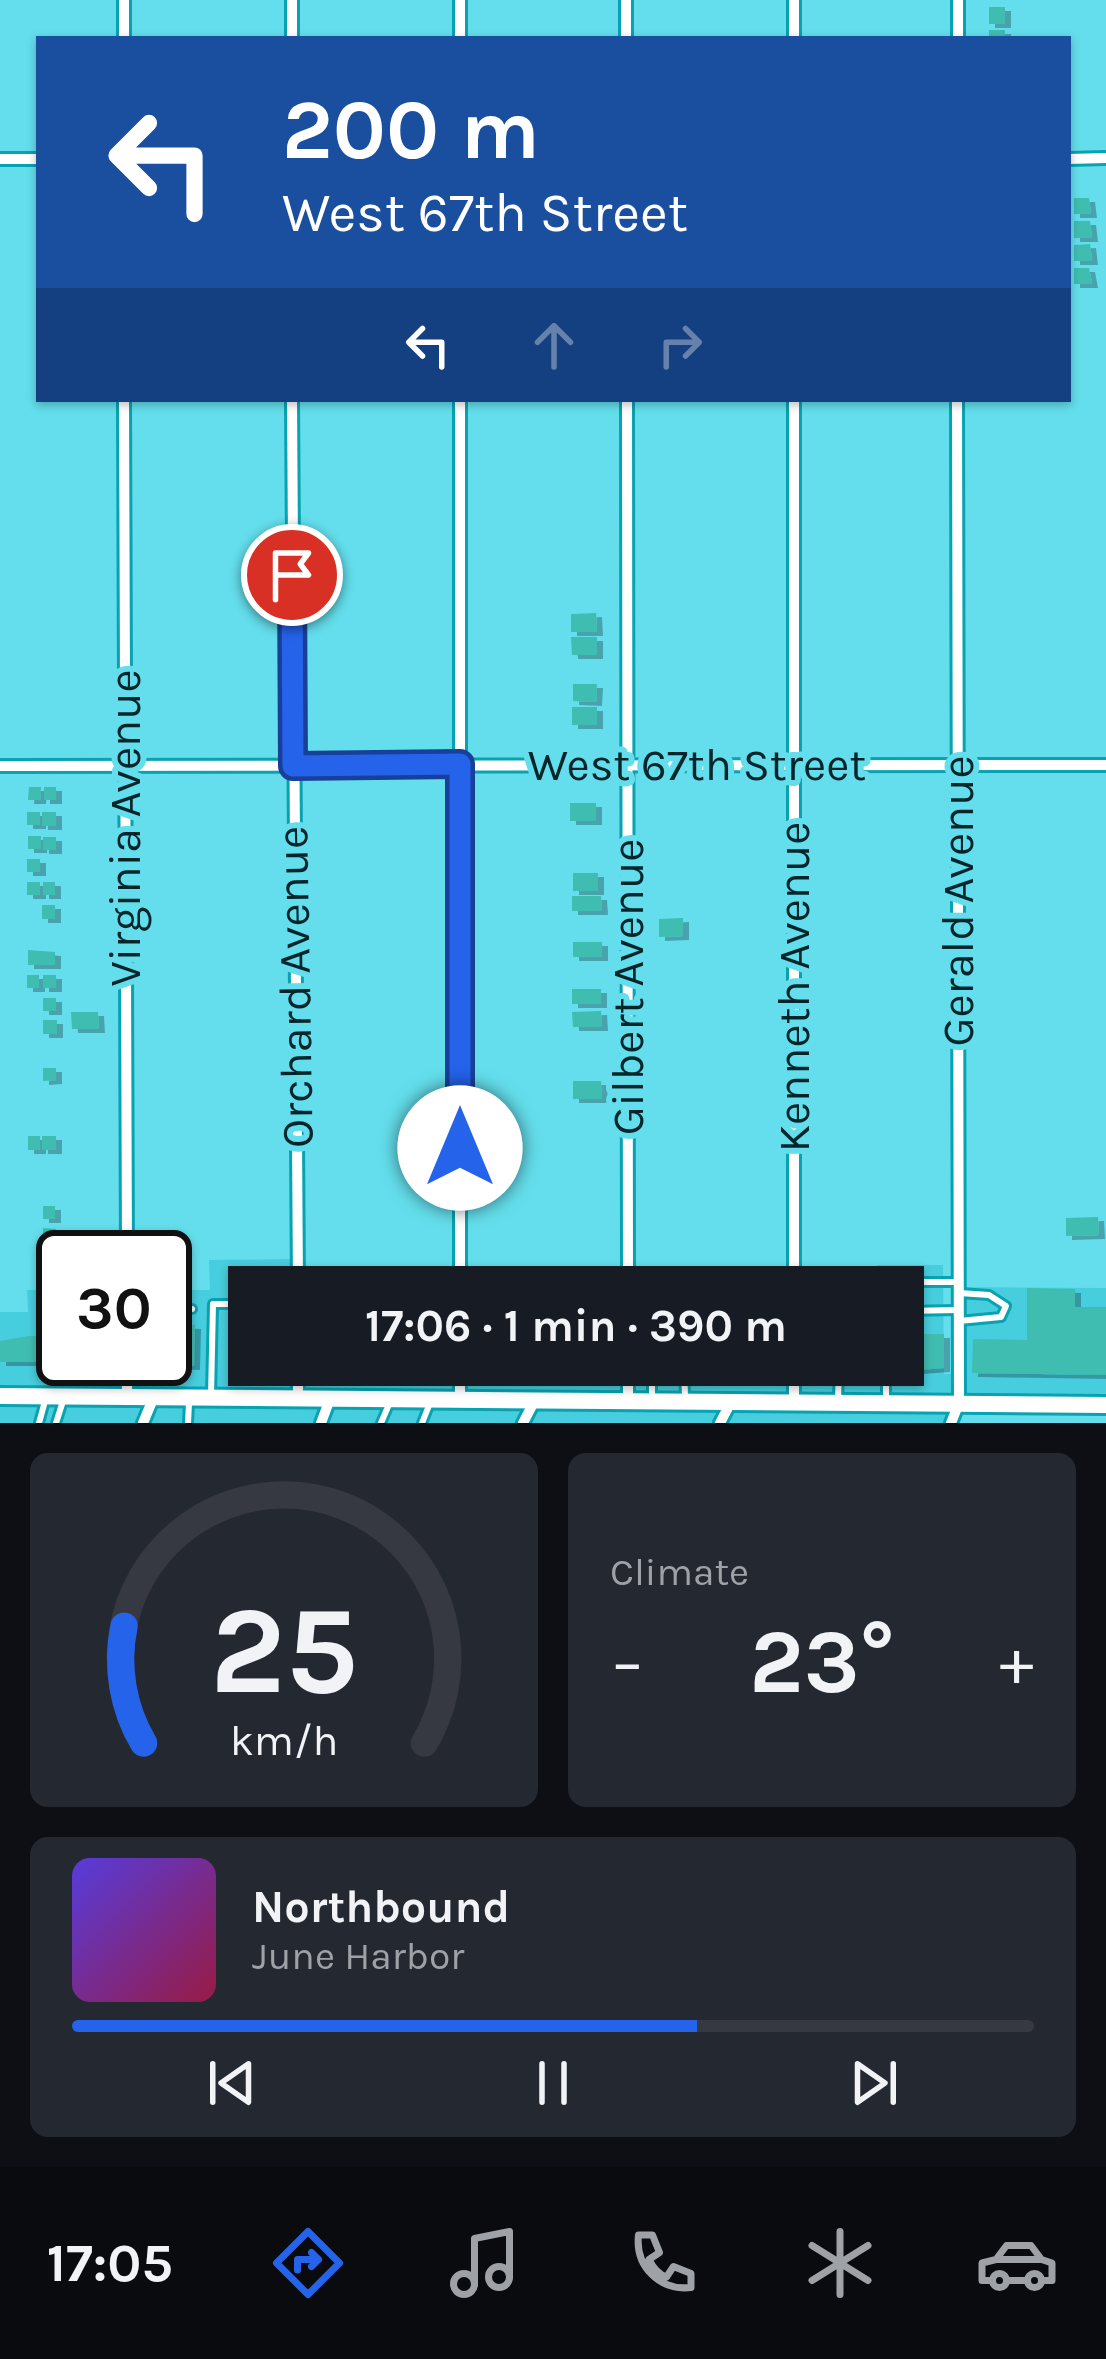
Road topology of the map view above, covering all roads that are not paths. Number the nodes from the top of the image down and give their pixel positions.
1 (124, 0) edge
2 (292, 0) edge
3 (460, 0) edge
4 (626, 0) edge
5 (794, 0) edge
6 (958, 0) edge
7 (124, 36) edge
8 (292, 36) edge
9 (460, 36) edge
10 (626, 36) edge
11 (794, 36) edge
12 (958, 36) edge
13 (1071, 158) edge
14 (1106, 158) edge
15 (0, 159) edge
16 (36, 159) edge
17 (124, 402) edge
18 (292, 402) edge
19 (460, 402) edge
20 (627, 402) edge
21 (794, 402) edge
22 (957, 402) edge
23 (460, 764) junction
24 (794, 764) junction
25 (958, 765) junction
26 (1106, 765) edge
27 (0, 766) edge
28 (125, 766) junction
29 (293, 766) junction
30 (628, 766) junction
31 (127, 1230) edge
32 (298, 1266) edge
33 (460, 1266) edge
34 (628, 1266) edge
35 (794, 1266) edge
36 (924, 1284) edge
37 (958, 1287) junction
38 (228, 1304) edge
39 (924, 1313) edge
40 (958, 1316) junction
41 (127, 1386) edge
42 (298, 1386) edge
43 (460, 1386) edge
44 (628, 1386) edge
45 (652, 1386) edge
46 (685, 1386) edge
47 (794, 1386) edge
48 (841, 1386) edge
49 (885, 1386) edge
50 (1, 1396) edge
51 (55, 1397) junction
52 (127, 1399) junction
53 (153, 1399) junction
54 (189, 1399) junction
55 (330, 1399) junction
56 (391, 1399) junction
57 (432, 1399) junction
58 (460, 1399) junction
59 (211, 1400) junction
60 (535, 1400) junction
61 (628, 1400) junction
62 (298, 1401) junction
63 (652, 1401) junction
64 (685, 1402) junction
65 (731, 1402) junction
66 (794, 1403) junction
67 (844, 1403) junction
68 (885, 1403) junction
69 (959, 1403) junction
70 (1106, 1405) edge
71 (0, 1406) edge
72 (999, 1413) edge
73 (39, 1423) edge
74 (56, 1423) edge
75 (143, 1423) edge
76 (188, 1423) edge
77 (321, 1423) edge
78 (381, 1423) edge
79 (422, 1423) edge
80 (524, 1423) edge
81 (720, 1423) edge
82 (849, 1423) edge
83 (951, 1423) edge

1 - 7 street
2 - 8 street
3 - 9 street
4 - 10 street
5 - 11 street
6 - 12 street
13 - 14 street
15 - 16 street
17 - 28 street, Virginia Avenue
18 - 29 street, Orchard Avenue
19 - 23 street
20 - 30 street, Gilbert Avenue
21 - 24 street, Kenneth Avenue
22 - 25 street, Gerald Avenue
23 - 29 street, West 67th Street
23 - 30 street, West 67th Street
23 - 33 street
24 - 25 street, West 67th Street
24 - 30 street, West 67th Street
24 - 35 street, Kenneth Avenue
25 - 26 street, West 67th Street
25 - 37 street, Gerald Avenue
27 - 28 street, West 67th Street
28 - 29 street, West 67th Street
28 - 31 street, Virginia Avenue
29 - 32 street, Orchard Avenue
30 - 34 street, Gilbert Avenue
36 - 37 lane
37 - 40 street, Gerald Avenue
37 - 40 lane
38 - 59 lane
39 - 40 lane
40 - 69 street, Gerald Avenue
41 - 52 street
42 - 62 street
43 - 58 street
44 - 61 street
45 - 63 lane
46 - 64 lane
47 - 66 street
48 - 67 lane
49 - 68 lane
50 - 51 main road
50 - 71 lane
51 - 52 main road
51 - 73 lane
51 - 74 lane
52 - 53 main road
53 - 54 main road
53 - 75 street
54 - 59 main road
54 - 76 lane
55 - 56 main road
55 - 62 main road
55 - 77 street
56 - 57 main road
56 - 78 lane
57 - 58 main road
57 - 79 lane
58 - 60 main road
59 - 62 main road
60 - 61 main road
60 - 80 street
61 - 63 main road
63 - 64 main road
64 - 65 main road
65 - 66 main road
65 - 81 street
66 - 67 main road
67 - 68 main road
67 - 82 lane
68 - 69 main road
69 - 72 main road
69 - 83 street
70 - 72 main road

